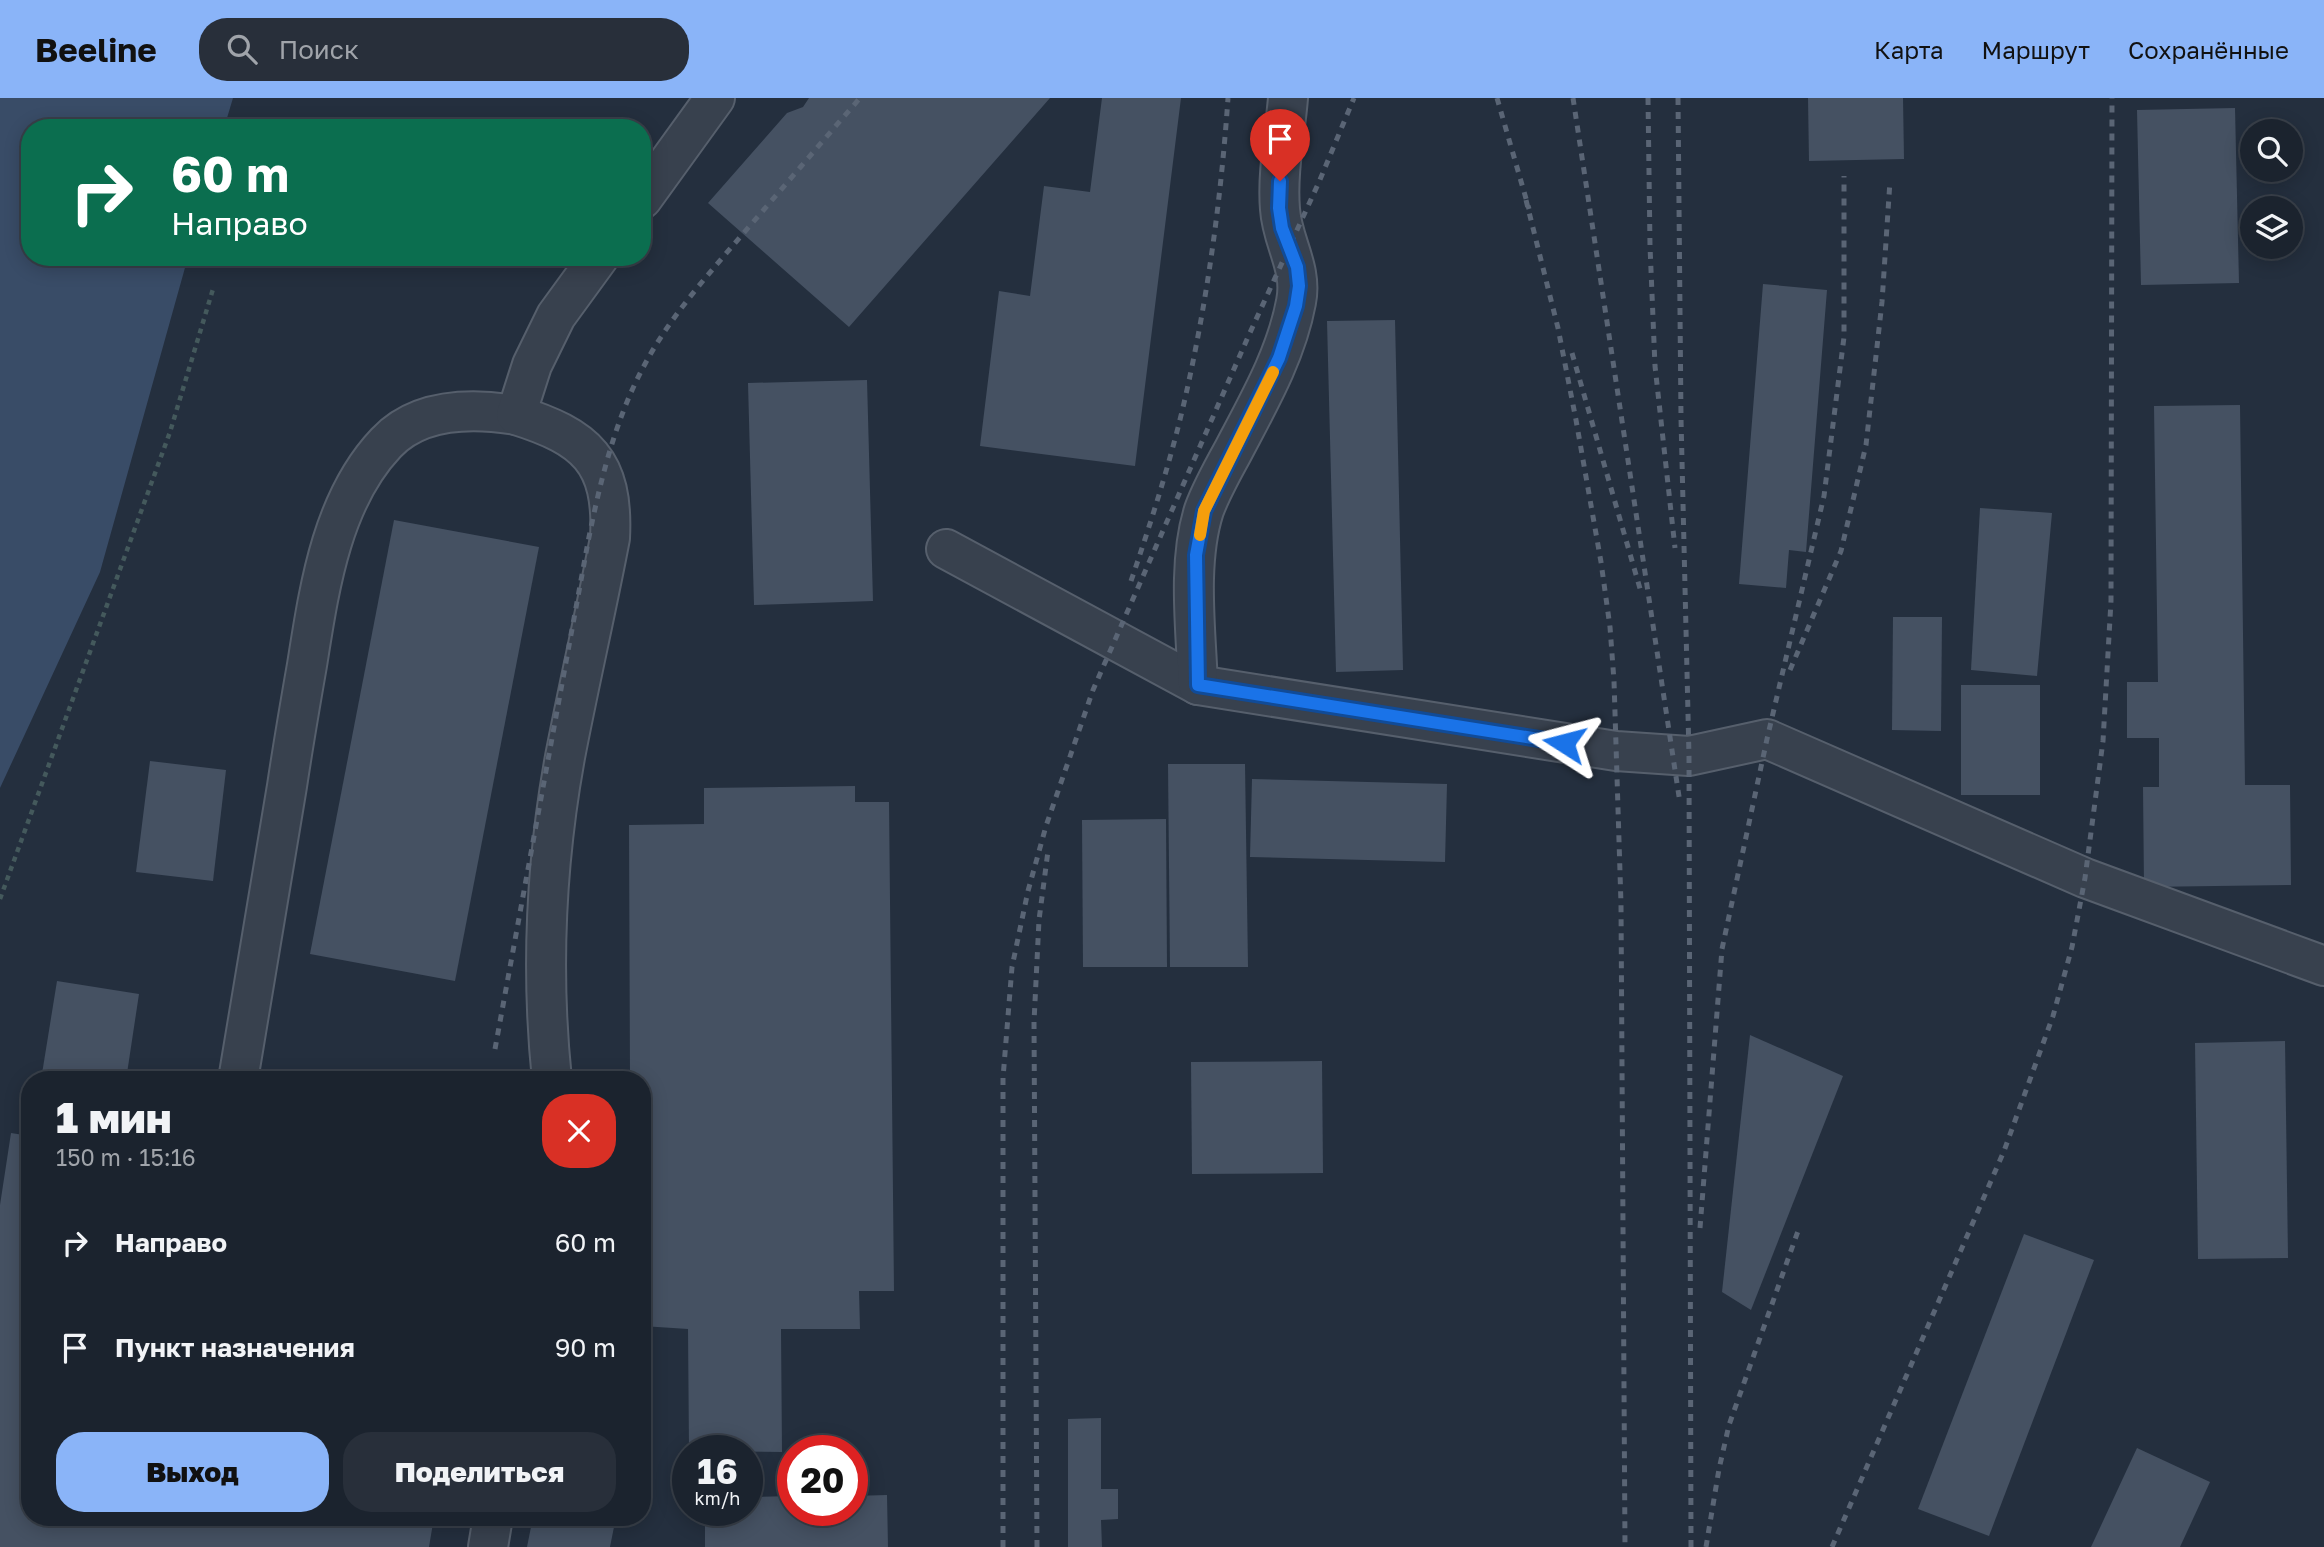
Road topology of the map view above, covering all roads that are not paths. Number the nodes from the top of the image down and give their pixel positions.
1 (715, 98) edge
2 (1288, 98) edge
3 (651, 187) edge
4 (593, 266) edge
5 (516, 415) junction
6 (946, 549) dead end
7 (1198, 685) junction
8 (2324, 966) edge
9 (239, 1071) edge
10 (551, 1071) edge
11 (492, 1526) edge
12 (488, 1547) edge

1 - 3 lane
2 - 7 lane
4 - 5 lane
5 - 9 lane
5 - 10 lane
6 - 7 lane
7 - 8 lane
11 - 12 lane

